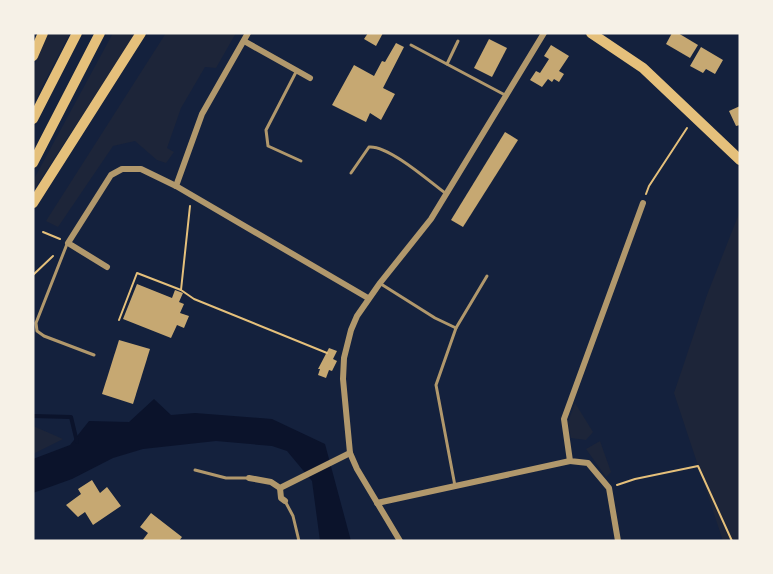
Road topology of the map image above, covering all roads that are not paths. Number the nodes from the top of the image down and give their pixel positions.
1 (43, 33) edge
2 (77, 33) edge
3 (100, 33) edge
4 (141, 33) edge
5 (248, 33) edge
6 (544, 33) edge
7 (591, 33) edge
8 (244, 41) junction
9 (458, 41) dead end
10 (411, 45) dead end
11 (33, 56) edge
12 (447, 64) junction
13 (297, 70) junction
14 (310, 78) dead end
15 (506, 96) junction
16 (33, 119) edge
17 (740, 160) edge
18 (301, 161) dead end
19 (33, 163) edge
20 (351, 173) dead end
21 (176, 186) junction
22 (446, 194) junction
23 (33, 203) edge
24 (643, 203) road end
25 (68, 243) junction
26 (107, 267) dead end
27 (487, 276) dead end
28 (380, 283) junction
29 (368, 298) junction
30 (456, 328) junction
31 (93, 355) dead end
32 (350, 453) junction
33 (570, 461) junction
34 (195, 470) dead end
35 (249, 477) joint
36 (455, 486) junction
37 (280, 488) junction
38 (285, 501) joint
39 (377, 503) junction
40 (299, 541) edge
41 (400, 541) edge
42 (618, 541) edge

1 - 11 main road
2 - 16 main road
3 - 19 main road
4 - 23 main road
5 - 8 street
6 - 15 street
7 - 17 main road
8 - 13 street
8 - 21 street
9 - 12 lane
10 - 12 lane
12 - 15 lane
13 - 14 street
13 - 18 lane
15 - 22 street
20 - 22 lane
21 - 25 street
21 - 29 street
22 - 28 street
24 - 33 street
25 - 26 street
25 - 31 lane
27 - 30 lane
28 - 29 street
28 - 30 lane
29 - 32 street
30 - 36 lane
32 - 37 street
32 - 39 street
33 - 36 street
33 - 42 street
34 - 35 lane
35 - 37 street
36 - 39 street
37 - 38 street
38 - 40 lane
39 - 41 street

